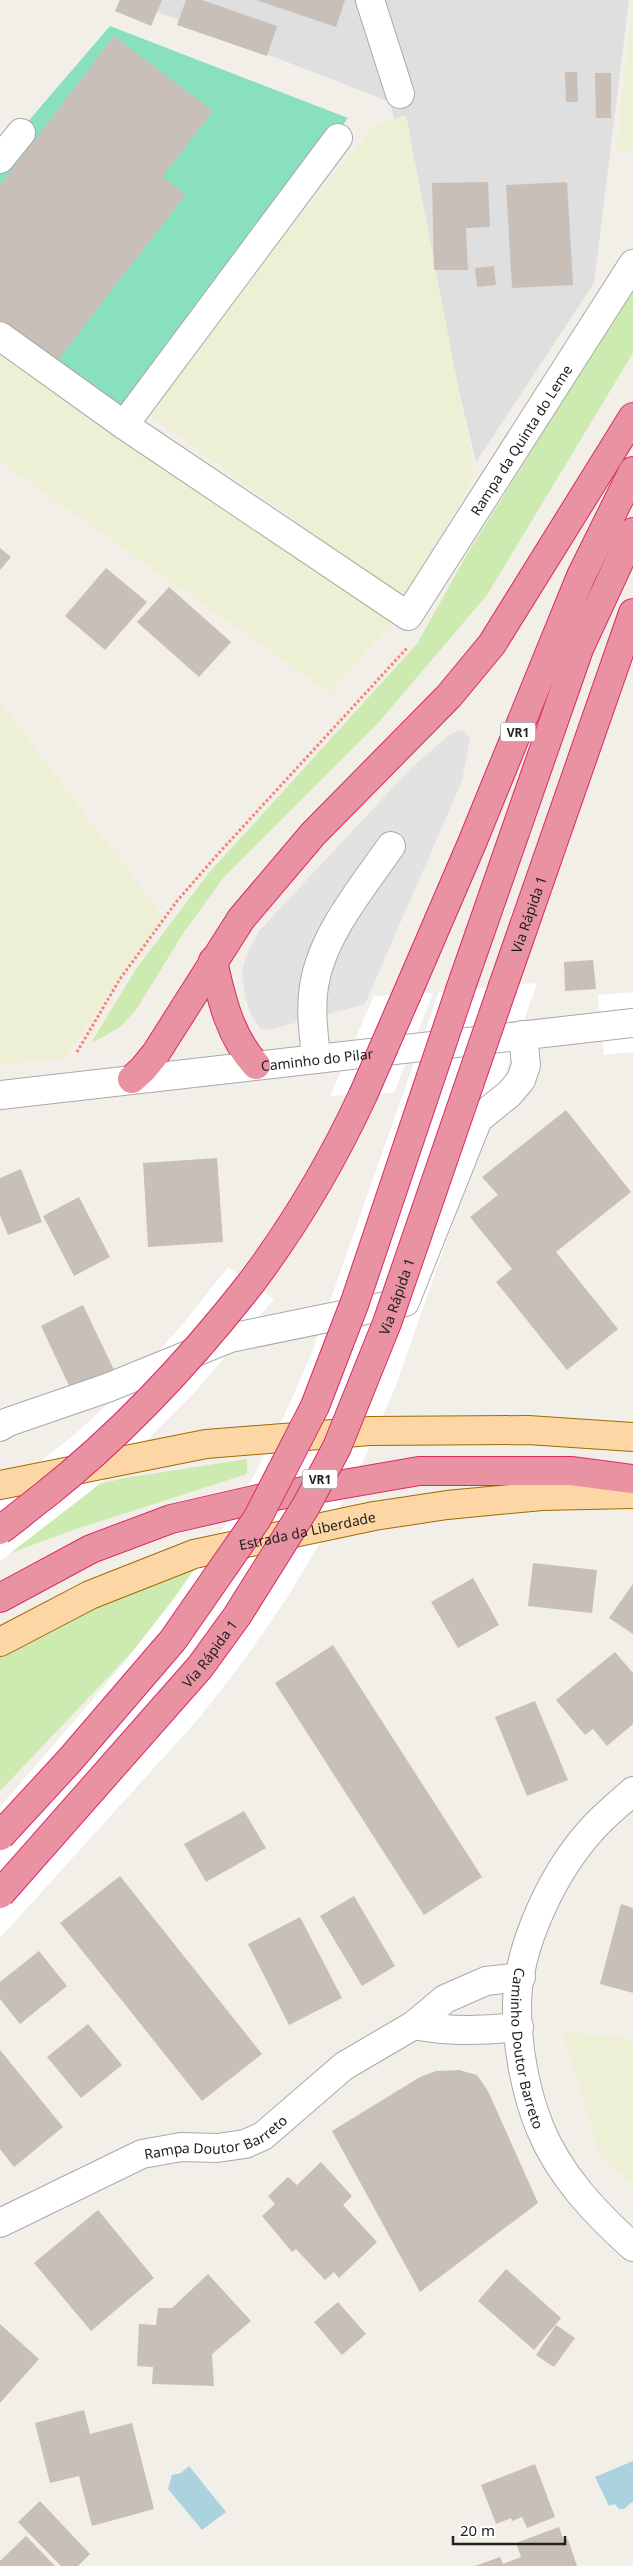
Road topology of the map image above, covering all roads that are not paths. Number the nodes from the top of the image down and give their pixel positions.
1 (370, 0) edge
2 (400, 94) dead end
3 (21, 132) dead end
4 (338, 138) dead end
5 (0, 159) edge
6 (633, 264) edge
7 (0, 336) edge
8 (633, 417) edge
9 (124, 425) junction
10 (633, 471) edge
11 (633, 532) edge
12 (633, 614) edge
13 (391, 846) dead end
14 (213, 961) junction
15 (633, 1023) edge
16 (524, 1035) junction
17 (316, 1059) junction
18 (256, 1065) junction
19 (132, 1079) junction
20 (0, 1095) edge
21 (3, 1417) edge
22 (633, 1437) edge
23 (633, 1479) edge
24 (0, 1485) edge
25 (633, 1494) edge
26 (0, 1530) edge
27 (0, 1598) edge
28 (0, 1642) edge
29 (633, 1791) edge
30 (0, 1836) edge
31 (0, 1894) edge
32 (521, 1977) junction
33 (414, 2025) junction
34 (519, 2027) junction
35 (0, 2223) edge
36 (633, 2247) edge

1 - 2 street
3 - 5 street
4 - 9 street
6 - 9 street, Rampa da Quinta do Leme
7 - 9 street
8 - 14 highway
10 - 26 highway, VR1, bridge
11 - 30 highway, bridge
12 - 31 highway, Via Rápida 1 / VR1, bridge
13 - 17 street
14 - 18 highway
14 - 19 highway
15 - 16 street, Caminho do Pilar
16 - 17 street, Caminho do Pilar
16 - 21 street
17 - 18 street, Caminho do Pilar
18 - 19 street, Caminho do Pilar
19 - 20 street, Caminho do Pilar
22 - 24 main road
23 - 27 highway
25 - 28 main road, Estrada da Liberdade
29 - 32 street, Caminho Doutor Barreto
32 - 33 street, Rampa Doutor Barreto
32 - 34 street, Caminho Doutor Barreto
33 - 34 street
33 - 35 street, Rampa Doutor Barreto
34 - 36 street, Caminho Doutor Barreto

